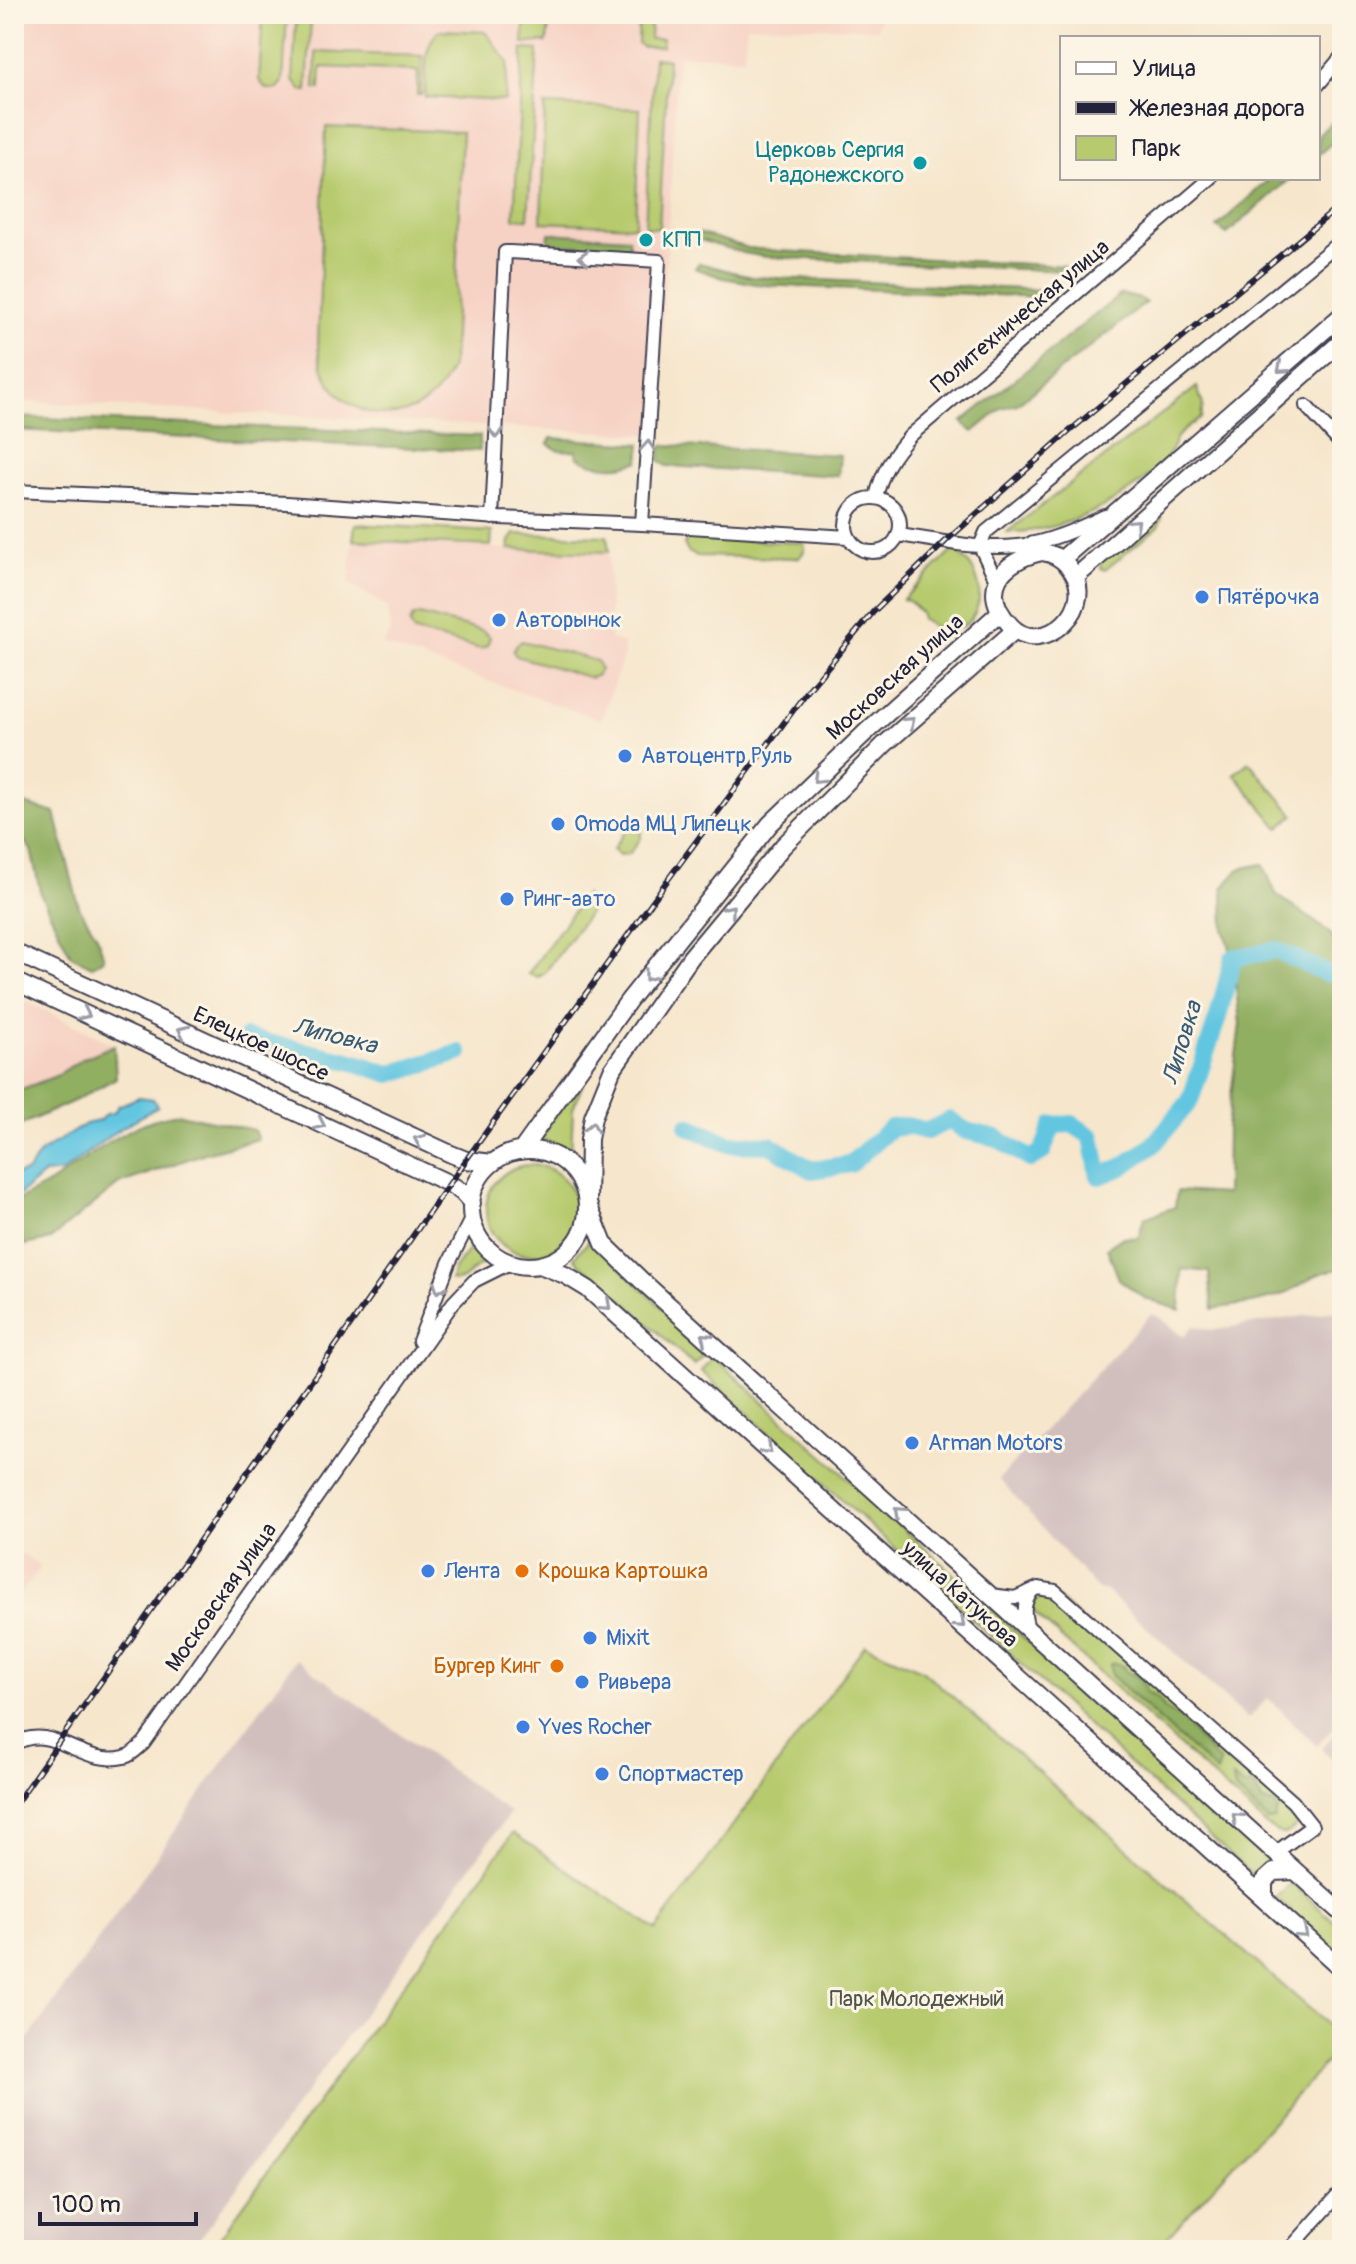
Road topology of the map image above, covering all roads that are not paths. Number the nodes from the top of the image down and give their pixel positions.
1 (1342, 56) edge
2 (1320, 83) edge
3 (1209, 180) edge
4 (1342, 240) edge
5 (1342, 315) edge
6 (1342, 341) edge
7 (1306, 406) dead end
8 (1342, 445) edge
9 (14, 491) edge
10 (876, 498) junction
11 (1123, 508) junction
12 (492, 518) junction
13 (642, 524) junction
14 (898, 535) junction
15 (848, 537) junction
16 (980, 546) junction
17 (1019, 546) junction
18 (1042, 552) junction
19 (1062, 559) junction
20 (1077, 576) junction
21 (997, 582) junction
22 (999, 613) junction
23 (1015, 630) junction
24 (14, 952) edge
25 (14, 981) edge
26 (521, 1151) junction
27 (493, 1163) junction
28 (588, 1204) junction
29 (471, 1211) junction
30 (510, 1263) junction
31 (540, 1265) junction
32 (413, 1358) junction
33 (1038, 1588) junction
34 (990, 1595) junction
35 (1028, 1629) junction
36 (14, 1744) edge
37 (1275, 1853) junction
38 (1295, 1871) junction
39 (1264, 1897) junction
40 (1342, 1913) edge
41 (1342, 1969) edge
42 (1342, 2191) edge
43 (1289, 2250) edge

1 - 2 street
3 - 10 street, Политехническая улица
4 - 16 street
5 -> 11 main road
20 -> 6 main road
7 - 8 street
9 - 12 street
10 - 14 street
10 - 15 street
11 - 17 street
11 - 19 main road
12 - 13 street
13 -> 12 street
13 - 15 street
14 - 15 street
14 - 16 street
16 - 17 street
16 - 21 street
17 - 18 street
18 - 19 main road
18 - 21 main road
19 - 20 main road
20 - 23 main road
21 - 22 main road
22 - 23 main road
22 -> 26 main road, Московская улица
28 -> 23 main road, Московская улица
27 -> 24 main road, Елецкое шоссе
25 -> 29 main road
26 - 27 main road
26 - 28 main road
27 - 29 main road
28 - 31 main road
34 -> 28 main road, улица Катукова
29 - 30 main road
29 -> 32 street, Московская улица
30 - 31 main road
30 - 32 street, Московская улица
31 -> 39 main road, улица Катукова
32 - 36 street, Московская улица
33 - 34 street
33 - 35 street
33 - 37 street
34 - 35 main road, улица Катукова
37 -> 35 main road, улица Катукова
37 - 38 main road, улица Катукова
38 - 39 main road
38 - 40 main road, улица Катукова
39 -> 41 main road, улица Катукова
42 - 43 street

